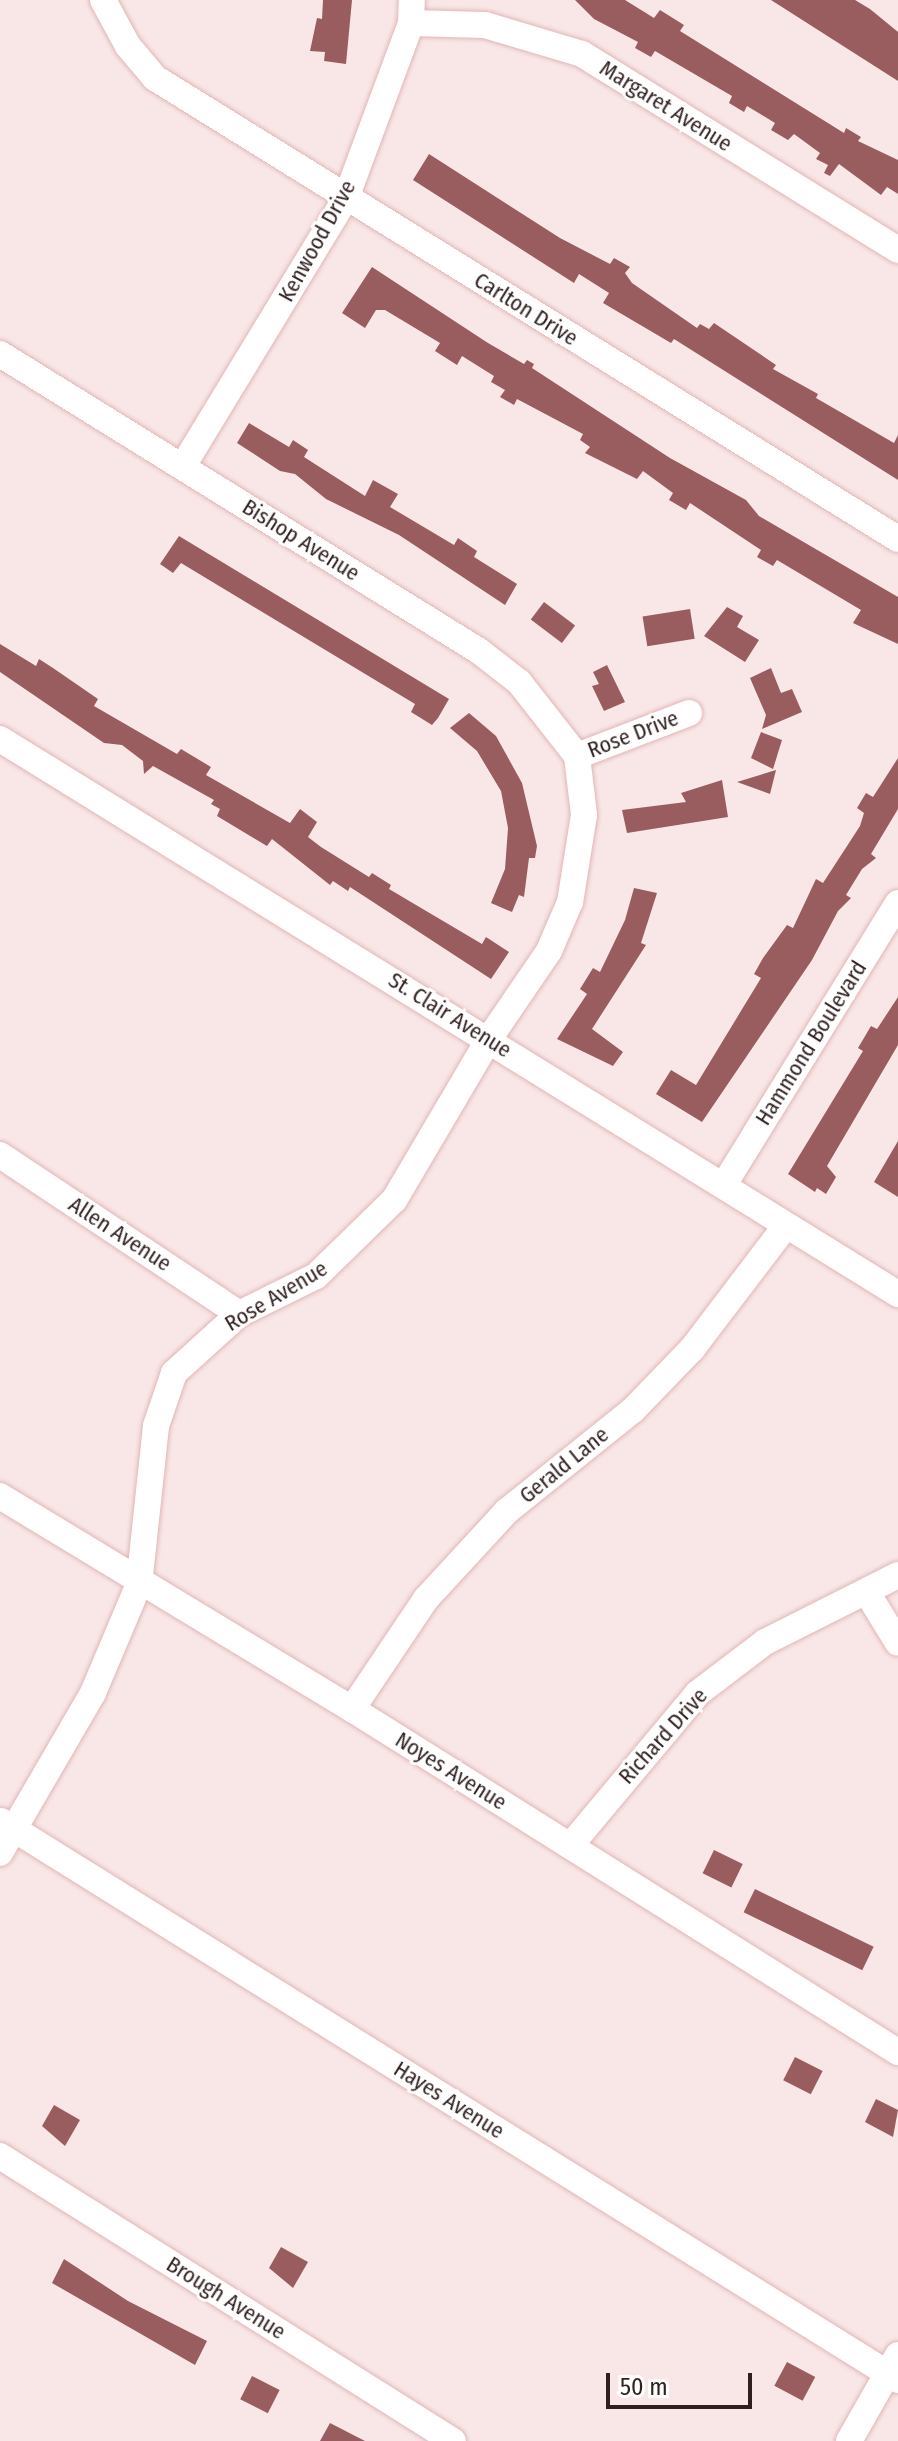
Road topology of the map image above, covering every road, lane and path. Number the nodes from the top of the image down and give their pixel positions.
1 (103, 0) edge
2 (412, 12) edge
3 (346, 198) junction
4 (898, 250) edge
5 (0, 354) edge
6 (183, 466) junction
7 (898, 539) edge
8 (689, 713) dead end
9 (0, 739) edge
10 (577, 756) junction
11 (898, 903) edge
12 (489, 1039) junction
13 (0, 1155) edge
14 (725, 1183) junction
15 (785, 1227) junction
16 (898, 1294) edge
17 (239, 1314) junction
18 (0, 1496) edge
19 (898, 1575) edge
20 (139, 1584) junction
21 (868, 1594) junction
22 (898, 1643) edge
23 (352, 1709) junction
24 (7, 1825) edge
25 (570, 1846) junction
26 (0, 1853) edge
27 (898, 2052) edge
28 (0, 2156) edge
29 (895, 2369) edge
30 (453, 2441) edge
31 (849, 2441) edge

1 - 3 street, Carlton Drive
2 - 3 street, Kenwood Drive
2 - 4 street, Margaret Avenue
3 - 6 street, Kenwood Drive
3 - 7 street, Carlton Drive
5 - 6 street, Bishop Avenue
6 - 10 street, Bishop Avenue
8 - 10 street, Rose Drive
9 - 12 street, St. Clair Avenue
10 - 12 street, Rose Avenue
11 - 14 street, Hammond Boulevard
12 - 14 street, St. Clair Avenue
12 - 17 street, Rose Avenue
13 - 17 street, Allen Avenue
14 - 15 street, St. Clair Avenue
15 - 16 street, St. Clair Avenue
15 - 23 street, Gerald Lane
17 - 20 street, Rose Avenue
18 - 20 street, Noyes Avenue
19 - 21 street, Richard Drive
20 - 23 street, Noyes Avenue
20 - 24 street, Rose Avenue
21 - 22 street
21 - 25 street, Richard Drive
23 - 25 street, Noyes Avenue
24 - 26 street, Rose Avenue
24 - 29 street, Hayes Avenue
25 - 27 street, Noyes Avenue
28 - 30 street, Brough Avenue
29 - 31 street

